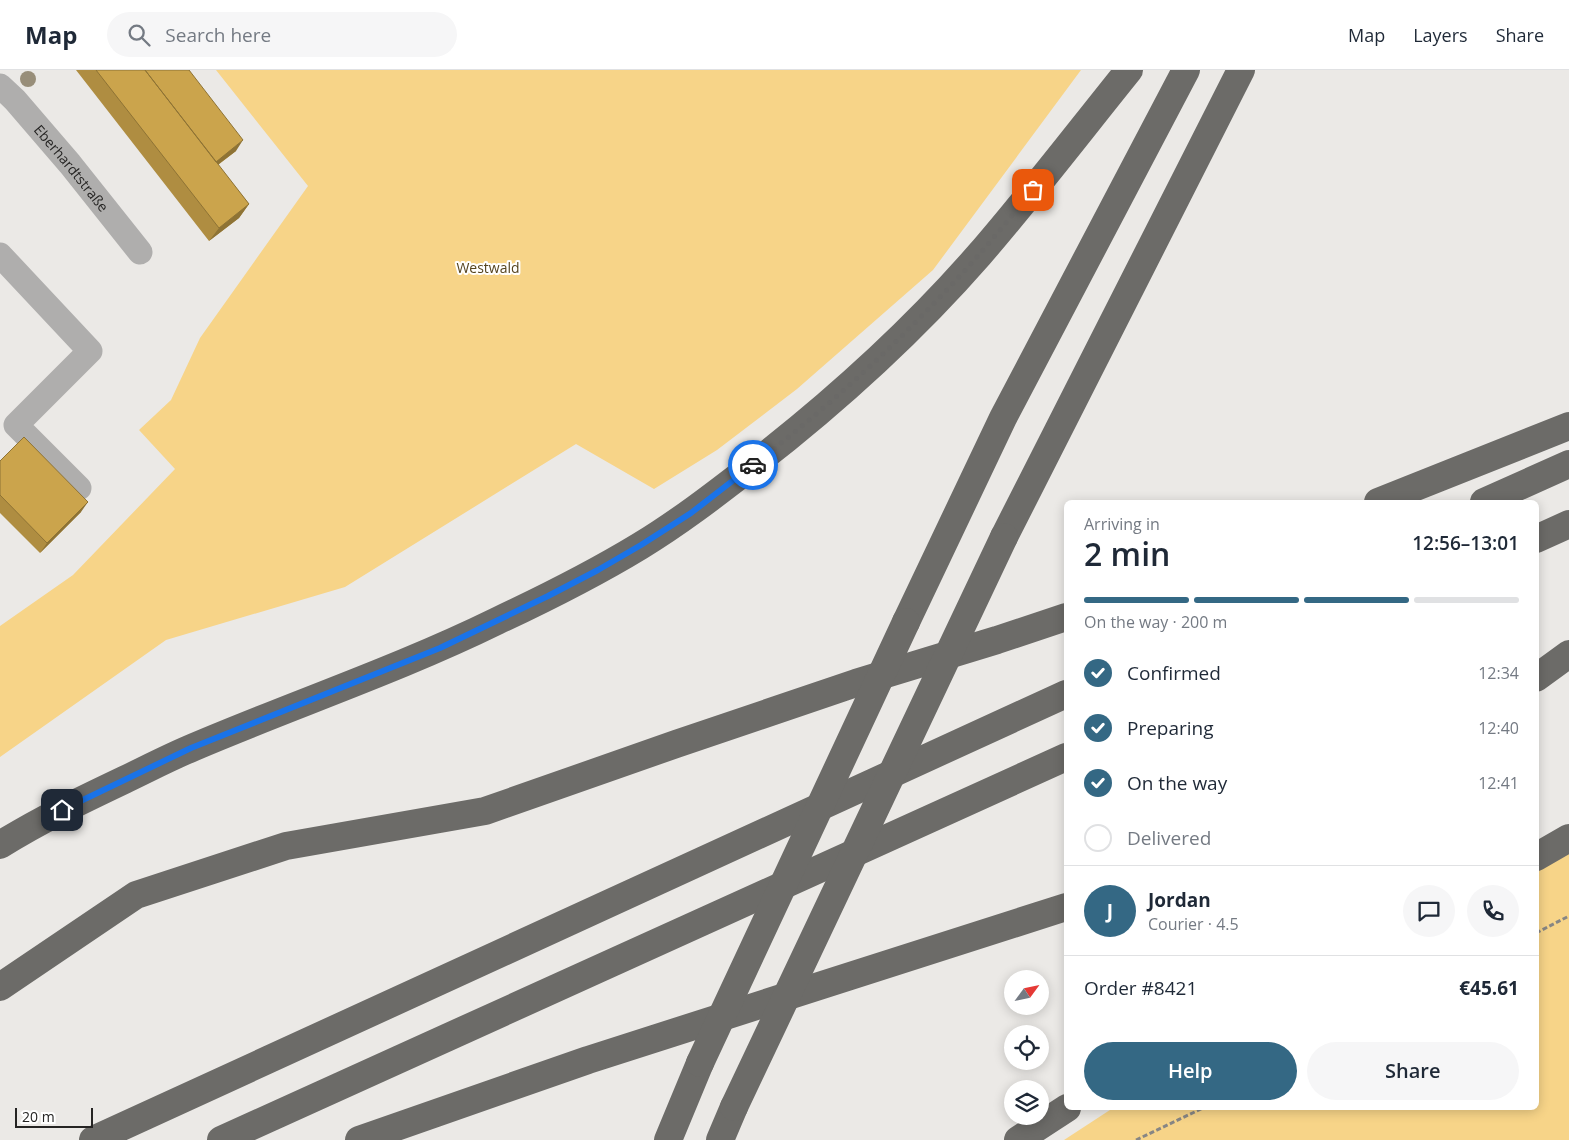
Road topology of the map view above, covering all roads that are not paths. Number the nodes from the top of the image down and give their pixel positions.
1 (1129, 70) edge
2 (1186, 70) edge
3 (1241, 70) edge
4 (0, 86) edge
5 (140, 252) dead end
6 (0, 255) edge
7 (1569, 426) edge
8 (1569, 464) edge
9 (80, 488) dead end
10 (1383, 500) edge
11 (1488, 500) edge
12 (1569, 524) edge
13 (1539, 538) edge
14 (1064, 618) edge
15 (1569, 654) edge
16 (1539, 676) edge
17 (1064, 695) edge
18 (1064, 758) edge
19 (1569, 838) edge
20 (0, 845) edge
21 (1539, 855) edge
22 (1064, 909) edge
23 (0, 987) edge
24 (1064, 1110) edge
25 (93, 1140) edge
26 (220, 1140) edge
27 (359, 1140) edge
28 (668, 1140) edge
29 (720, 1140) edge
30 (1018, 1140) edge

1 - 20 highway
2 - 28 highway, bridge
3 - 29 highway, bridge
4 - 5 lane, Eberhardtstraße
6 - 9 lane
7 - 10 highway
8 - 11 highway
12 - 13 highway
14 - 23 highway
15 - 16 highway
17 - 25 highway
18 - 26 highway
19 - 21 highway
22 - 27 highway
24 - 30 highway

